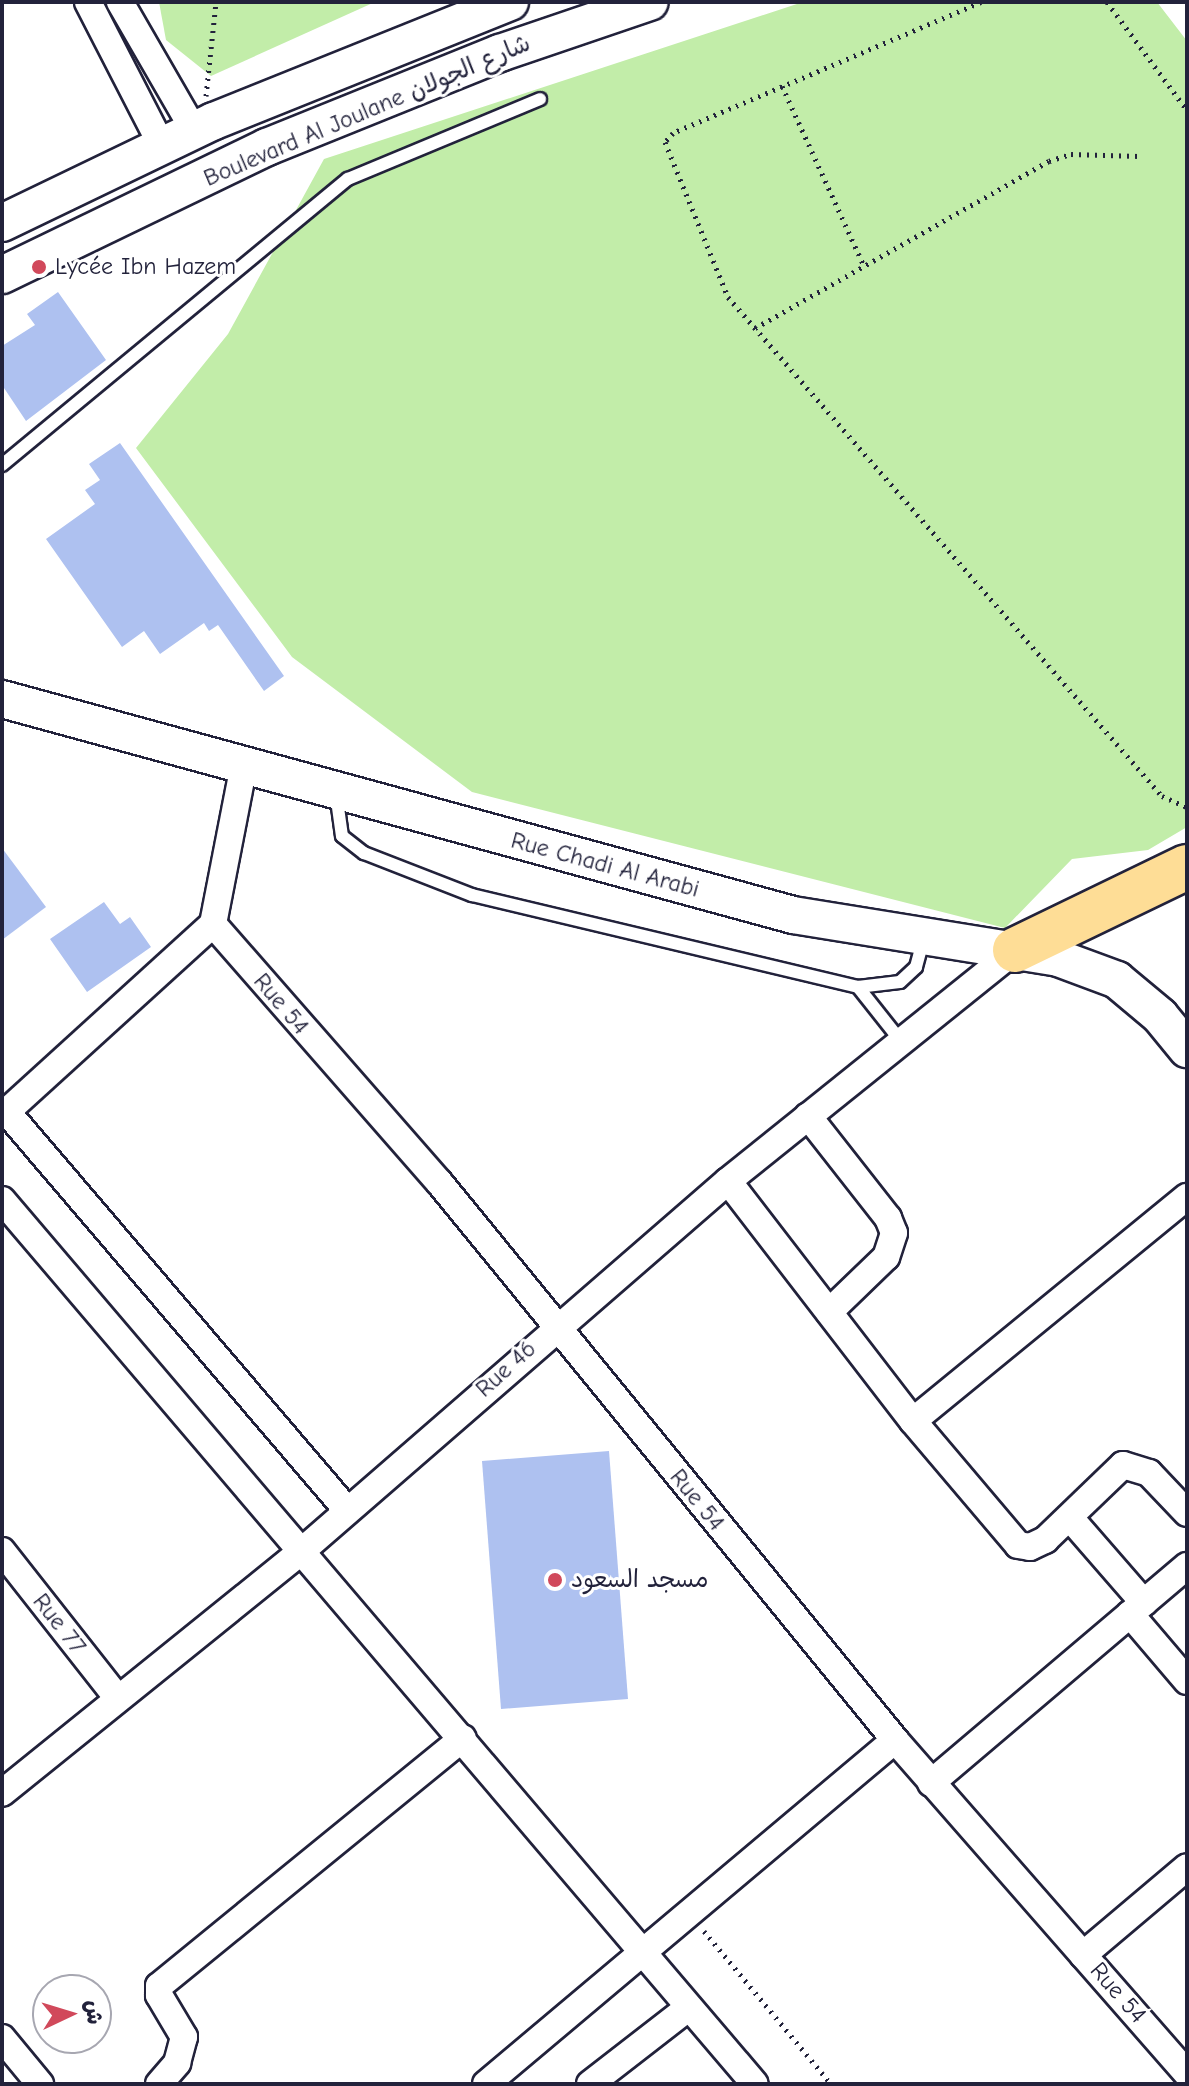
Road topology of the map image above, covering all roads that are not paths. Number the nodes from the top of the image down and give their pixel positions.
1 (88, 2) edge
2 (510, 2) edge
3 (650, 2) edge
4 (127, 8) edge
5 (540, 99) dead end
6 (190, 132) junction
7 (2, 223) edge
8 (2, 275) edge
9 (2, 465) edge
10 (2, 699) edge
11 (243, 769) junction
12 (336, 793) junction
13 (1187, 867) edge
14 (213, 924) junction
15 (923, 938) junction
16 (1015, 950) junction
17 (858, 987) junction
18 (900, 1040) junction
19 (1187, 1049) edge
20 (5, 1114) edge
21 (808, 1116) junction
22 (728, 1181) junction
23 (1187, 1197) edge
24 (2, 1200) edge
25 (829, 1312) junction
26 (555, 1326) junction
27 (913, 1421) junction
28 (347, 1510) junction
29 (1187, 1513) edge
30 (1071, 1519) junction
31 (303, 1550) junction
32 (2, 1551) edge
33 (1187, 1566) edge
34 (1137, 1609) junction
35 (1187, 1681) edge
36 (117, 1697) junction
37 (463, 1738) junction
38 (895, 1740) junction
39 (931, 1783) junction
40 (2, 1793) edge
41 (1187, 1867) edge
42 (645, 1954) junction
43 (1083, 1955) junction
44 (688, 2008) junction
45 (2, 2038) edge
46 (1187, 2073) edge
47 (171, 2080) edge
48 (40, 2084) edge
49 (486, 2084) edge
50 (590, 2084) edge
51 (755, 2084) edge

1 - 6 street
2 - 6 street, Boulevard Al Joulane شارع الجولان
3 - 8 street, Boulevard Al Joulane شارع الجولان
4 - 6 street
5 - 9 lane
6 - 7 street, Boulevard Al Joulane شارع الجولان
10 - 11 street, Rue Chadi Al Arabi
11 - 12 street, Rue Chadi Al Arabi
11 - 14 street
12 - 15 street, Rue Chadi Al Arabi
12 - 17 lane
13 - 16 highway
14 - 20 street
14 - 26 street, Rue 54
15 - 16 street, Rue Chadi Al Arabi
15 - 17 lane
16 - 18 street, Rue 46
16 - 19 street, Rue Chadi Al Arabi
17 - 18 lane
18 - 21 street, Rue 46
20 - 28 street
21 - 22 street, Rue 46
21 - 25 street
22 - 25 street
22 - 26 street, Rue 46
23 - 27 street
24 - 31 street
25 - 27 street
26 - 28 street, Rue 46
26 - 38 street, Rue 54
27 - 30 street
28 - 31 street, Rue 46
29 - 30 street
30 - 34 street
31 - 36 street, Rue 46
31 - 37 street
32 - 36 street, Rue 77
33 - 34 street
34 - 35 street
34 - 39 street
36 - 40 street, Rue 46
37 - 42 street
37 - 47 street
38 - 39 street, Rue 54
38 - 42 street
39 - 43 street, Rue 54
41 - 43 street
42 - 44 street
42 - 49 street
43 - 46 street, Rue 54
44 - 50 street
44 - 51 street
45 - 48 street

